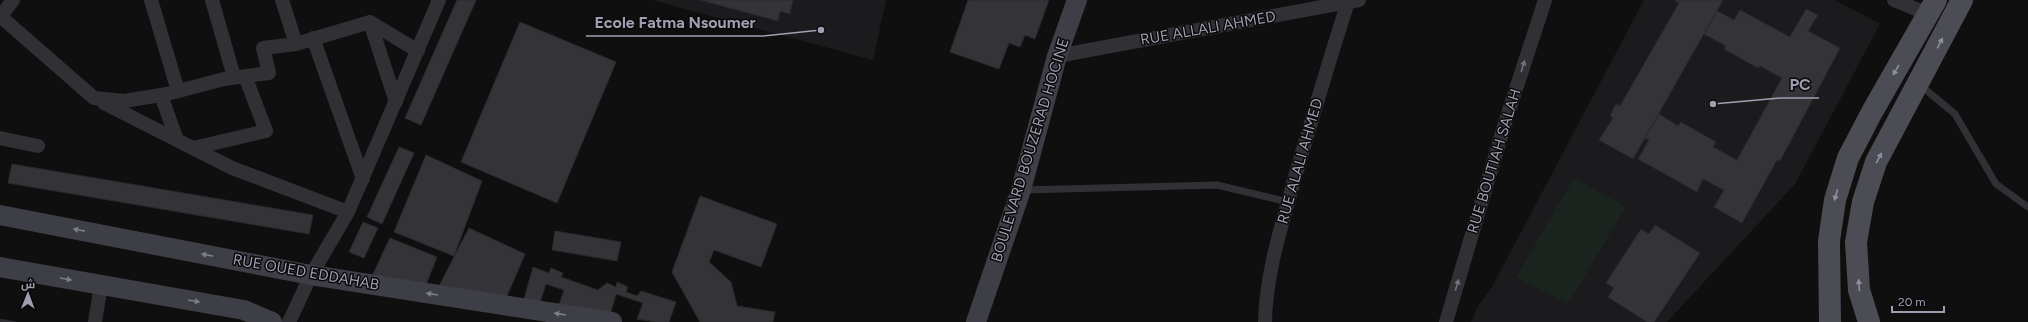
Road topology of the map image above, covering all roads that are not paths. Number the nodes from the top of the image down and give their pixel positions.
1 (13, 0) edge
2 (151, 0) edge
3 (212, 0) edge
4 (282, 0) edge
5 (439, 0) edge
6 (1077, 0) edge
7 (1545, 0) edge
8 (1894, 0) edge
9 (1962, 0) edge
10 (1354, 1) edge
11 (1932, 7) edge
12 (0, 16) edge
13 (370, 22) junction
14 (313, 38) junction
15 (296, 44) junction
16 (418, 51) junction
17 (1057, 56) junction
18 (239, 77) junction
19 (1918, 84) junction
20 (178, 91) junction
21 (161, 95) junction
22 (94, 98) junction
23 (396, 102) junction
24 (0, 138) edge
25 (177, 140) junction
26 (38, 146) dead end
27 (192, 148) junction
28 (362, 179) junction
29 (1021, 190) junction
30 (1288, 202) junction
31 (2028, 207) edge
32 (348, 212) junction
33 (0, 215) edge
34 (0, 267) edge
35 (310, 275) junction
36 (101, 285) junction
37 (95, 322) edge
38 (272, 322) edge
39 (289, 322) edge
40 (612, 322) edge
41 (976, 322) edge
42 (1265, 322) edge
43 (1446, 322) edge
44 (1830, 322) edge
45 (1869, 322) edge

1 - 12 street
2 - 20 street
3 - 18 street
4 - 15 street
5 - 16 street
6 - 17 main road, BOULEVARD BOUZERAD HOCINE
43 -> 7 street, RUE BOUTIAH SALAH
8 - 11 street
19 -> 9 main road
10 - 17 street, RUE ALLALI AHMED
10 - 30 street, RUE ALALI AHMED
11 -> 44 main road
12 - 22 street
13 - 14 street
13 - 16 street
13 - 23 street
14 - 15 street
14 - 28 street
15 - 18 street
16 - 23 street
17 - 29 main road, BOULEVARD BOUZERAD HOCINE
18 - 20 street
18 - 27 street
19 - 31 lane
45 -> 19 main road
20 - 21 street
21 - 22 street
21 - 25 street
22 - 25 street
23 - 28 street
24 - 26 street
25 - 27 street
27 - 32 street
28 - 32 street
29 - 30 lane
29 - 41 main road, BOULEVARD BOUZERAD HOCINE
30 - 42 street, RUE ALALI AHMED
32 - 35 street
35 -> 33 main road, RUE OUED EDDAHAB
34 -> 36 main road
35 - 39 street
40 -> 35 main road, RUE OUED EDDAHAB
36 - 37 street
36 -> 38 main road

